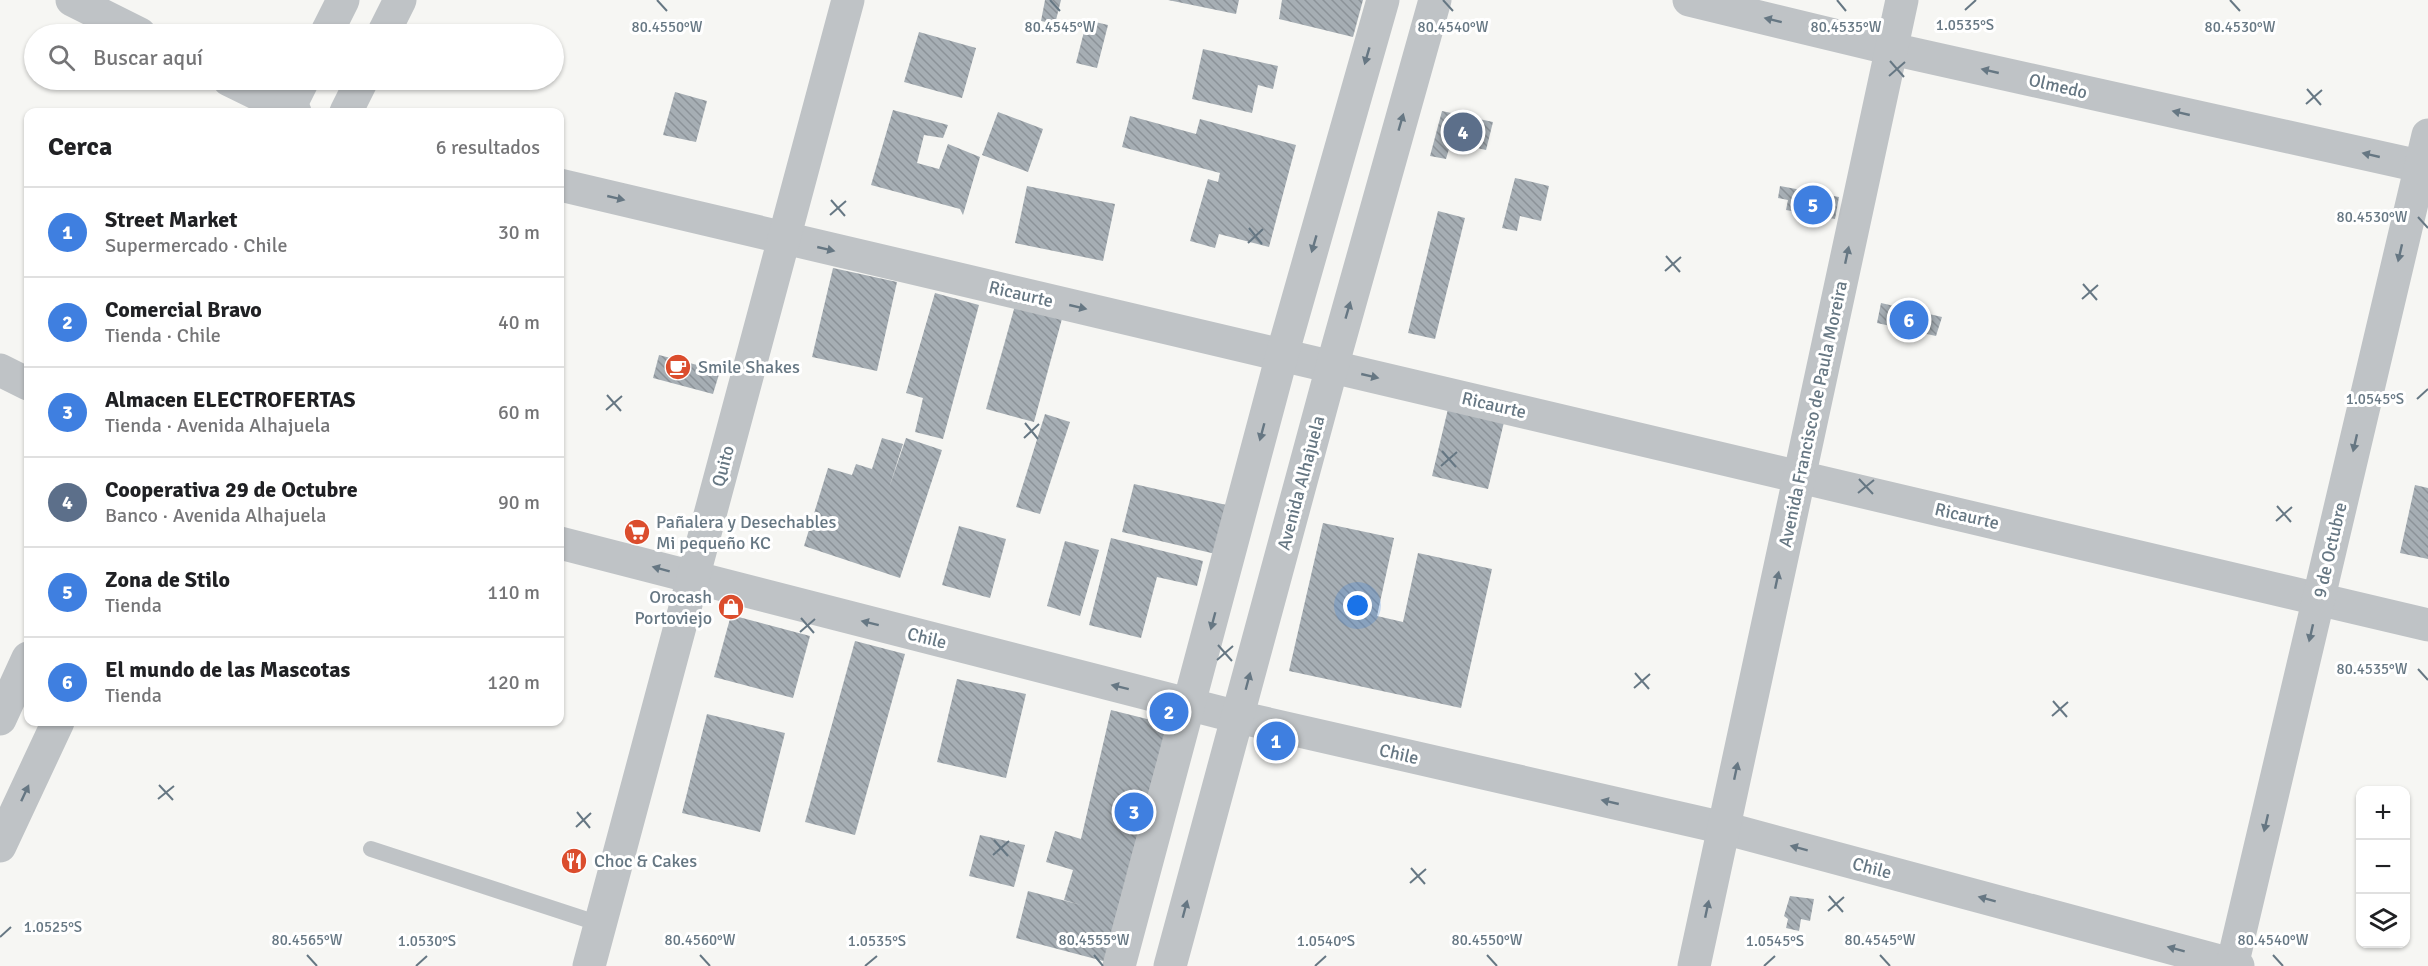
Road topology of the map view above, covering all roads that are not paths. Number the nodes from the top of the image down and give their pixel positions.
1 (72, 0) edge
2 (343, 0) edge
3 (400, 0) edge
4 (848, 0) edge
5 (1383, 0) edge
6 (1435, 0) edge
7 (1689, 0) edge
8 (1902, 0) edge
9 (120, 24) edge
10 (331, 24) edge
11 (388, 24) edge
12 (1892, 49) junction
13 (248, 90) edge
14 (299, 90) edge
15 (357, 90) edge
16 (282, 108) edge
17 (292, 108) edge
18 (348, 108) edge
19 (2428, 135) edge
20 (2424, 167) edge
21 (564, 186) edge
22 (784, 239) junction
23 (1282, 355) junction
24 (1332, 367) junction
25 (0, 370) edge
26 (24, 382) edge
27 (1799, 477) junction
28 (564, 544) edge
29 (693, 578) junction
30 (2319, 599) junction
31 (2428, 625) edge
32 (24, 667) edge
33 (1190, 705) junction
34 (1238, 717) junction
35 (0, 719) edge
36 (56, 726) edge
37 (1724, 828) junction
38 (0, 846) edge
39 (371, 849) dead end
40 (600, 924) junction
41 (589, 966) edge
42 (1119, 966) edge
43 (1170, 966) edge
44 (1694, 966) edge
45 (2234, 966) edge

1 - 9 street
2 - 10 street
3 - 11 street
4 - 22 street, Quito
5 -> 23 street
24 -> 6 street, Avenida Alhajuela
12 -> 7 street, Olmedo
8 - 12 street, Avenida Francisco de Paula Moreira
20 -> 12 street, Olmedo
27 -> 12 street, Avenida Francisco de Paula Moreira
13 - 16 street
14 - 17 street
15 - 18 street
19 - 20 street, 9 de Octubre
20 -> 30 street, 9 de Octubre
21 -> 22 street, Ricaurte
22 -> 23 street, Ricaurte
22 - 29 street, Quito
23 - 24 street, Ricaurte
23 -> 33 street
24 -> 27 street, Ricaurte
34 -> 24 street, Avenida Alhajuela
25 - 26 street
27 - 30 street, Ricaurte
37 -> 27 street, Avenida Francisco de Paula Moreira
29 -> 28 street, Chile
33 -> 29 street, Chile
29 - 40 street, Quito
30 - 31 street, Ricaurte
30 -> 45 street, 9 de Octubre
32 - 35 street
33 - 34 street, Chile
33 - 42 street
37 -> 34 street, Chile
43 -> 34 street, Avenida Alhajuela
38 -> 36 street
44 -> 37 street, Avenida Francisco de Paula Moreira
45 -> 37 street, Chile
39 - 40 lane
40 - 41 street, Quito

